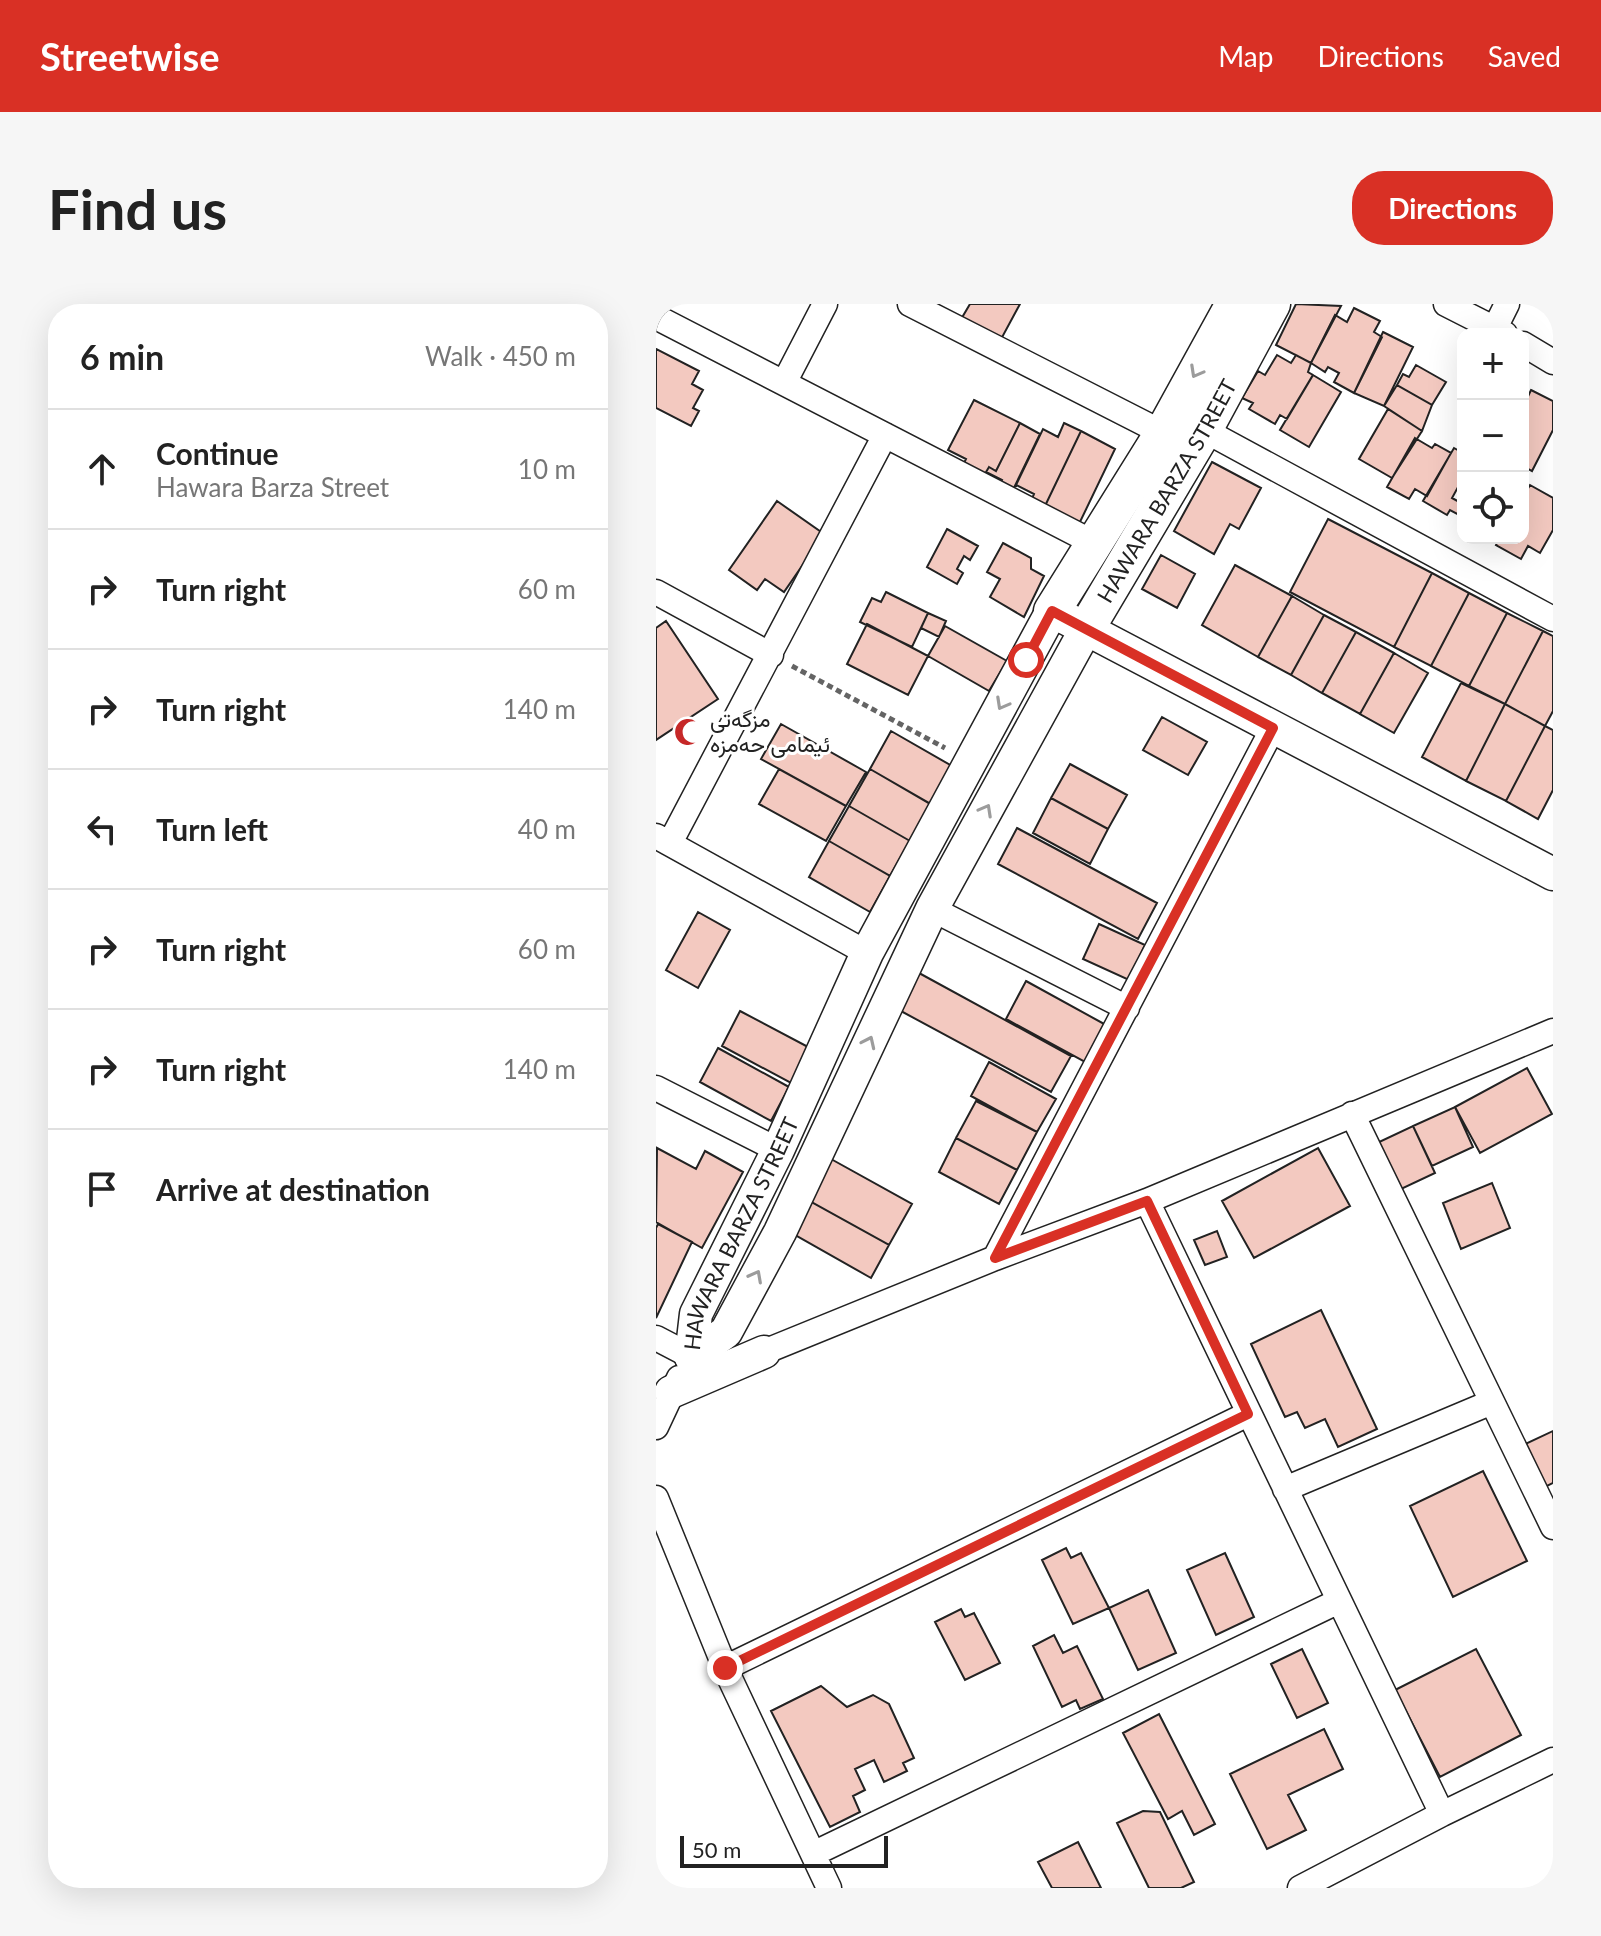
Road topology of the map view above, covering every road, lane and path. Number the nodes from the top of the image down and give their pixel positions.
1 (825, 304) edge
2 (910, 304) edge
3 (1446, 304) edge
4 (1507, 304) edge
5 (1242, 310) edge
6 (656, 317) edge
7 (1494, 328) edge
8 (1501, 328) edge
9 (1529, 348) edge
10 (1553, 362) edge
11 (784, 383) junction
12 (1204, 430) junction
13 (1163, 433) junction
14 (885, 435) junction
15 (1094, 543) junction
16 (656, 592) edge
17 (1052, 611) junction
18 (1553, 619) edge
19 (1086, 629) junction
20 (771, 655) junction
21 (1273, 728) junction
22 (971, 761) junction
23 (663, 839) edge
24 (1553, 874) edge
25 (932, 909) junction
26 (867, 953) junction
27 (1127, 1008) junction
28 (1553, 1032) edge
29 (656, 1088) edge
30 (1352, 1114) junction
31 (778, 1150) junction
32 (1147, 1201) junction
33 (995, 1258) junction
34 (696, 1314) junction
35 (726, 1332) junction
36 (656, 1338) edge
37 (764, 1352) junction
38 (705, 1364) junction
39 (671, 1392) joint
40 (1492, 1402) junction
41 (1248, 1414) junction
42 (656, 1427) edge
43 (1285, 1489) junction
44 (656, 1498) edge
45 (1550, 1512) edge
46 (1339, 1601) junction
47 (725, 1668) junction
48 (1553, 1760) edge
49 (1442, 1814) junction
50 (813, 1854) junction
51 (829, 1888) edge
52 (1300, 1888) edge

1 - 11 street
2 - 13 street
3 - 7 street
4 - 8 street
5 - 12 main road, HAWARA BARZA STREET
5 -> 13 main road, HAWARA BARZA STREET
6 - 11 street
9 - 10 street
11 - 14 street
12 - 18 street
12 - 19 main road, HAWARA BARZA STREET
13 - 15 main road, HAWARA BARZA STREET
14 - 15 street
14 - 20 street
15 - 17 main road, HAWARA BARZA STREET
16 - 20 street
17 - 19 street
17 -> 22 street, HAWARA BARZA STREET
19 - 21 street
25 -> 19 street, HAWARA BARZA STREET
20 - 22 path
20 - 23 street
21 - 24 street
21 - 27 street
22 - 26 street, HAWARA BARZA STREET
23 - 26 street
25 - 27 street
35 -> 25 street, HAWARA BARZA STREET
26 - 31 street, HAWARA BARZA STREET
27 - 33 street
28 - 30 street
29 - 31 street
30 - 32 street
30 - 40 street
31 - 34 street, HAWARA BARZA STREET
32 - 33 street
32 - 41 street
33 - 37 street
34 - 35 street
34 - 38 street, HAWARA BARZA STREET
35 - 37 street
35 - 38 street, HAWARA BARZA STREET
36 - 38 street
37 - 38 street
38 - 39 street
39 - 42 street
40 - 43 street
40 - 45 street
41 - 43 street
41 - 47 street
43 - 46 street
44 - 47 street
46 - 49 street
46 - 50 street
47 - 50 street
48 - 49 street
49 - 52 street
50 - 51 street

